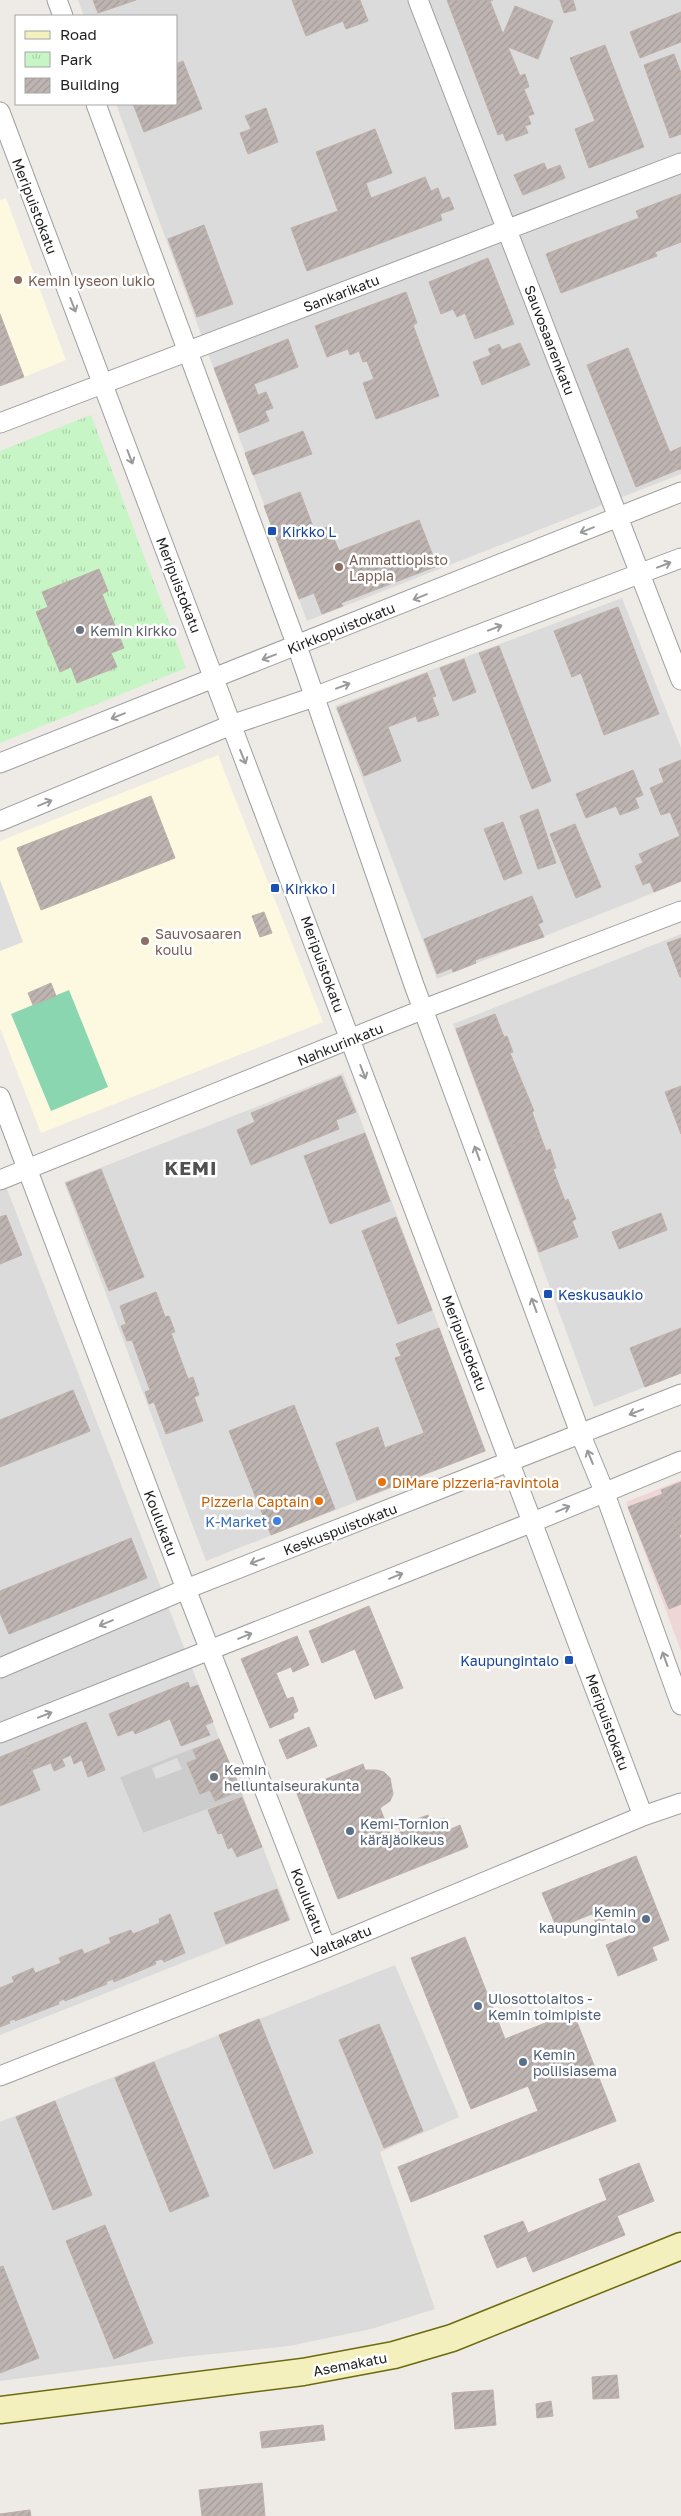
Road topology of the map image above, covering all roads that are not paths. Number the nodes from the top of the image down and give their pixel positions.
1 (57, 0) edge
2 (418, 0) edge
3 (63, 15) edge
4 (96, 105) edge
5 (0, 112) edge
6 (681, 163) edge
7 (507, 230) junction
8 (189, 351) junction
9 (102, 384) junction
10 (0, 423) edge
11 (681, 492) edge
12 (619, 518) junction
13 (681, 558) edge
14 (640, 574) junction
15 (297, 646) junction
16 (214, 678) junction
17 (681, 680) edge
18 (314, 697) junction
19 (231, 726) junction
20 (0, 764) edge
21 (0, 821) edge
22 (681, 911) edge
23 (424, 1009) junction
24 (351, 1040) junction
25 (0, 1097) edge
26 (26, 1170) junction
27 (0, 1180) edge
28 (681, 1394) edge
29 (580, 1433) junction
30 (681, 1461) edge
31 (509, 1462) junction
32 (604, 1491) junction
33 (533, 1522) junction
34 (186, 1589) junction
35 (210, 1650) junction
36 (0, 1668) edge
37 (681, 1705) edge
38 (0, 1733) edge
39 (681, 1803) edge
40 (643, 1816) junction
41 (326, 1948) junction
42 (0, 2076) edge
43 (681, 2246) edge
44 (0, 2410) edge

1 - 3 street
2 - 7 street, Sauvosaarenkatu
4 - 8 street
5 -> 9 street, Meripuistokatu
6 - 7 street, Sankarikatu
7 - 8 street, Sankarikatu
7 - 12 street, Sauvosaarenkatu
8 - 9 street, Sankarikatu
8 - 15 street
9 - 10 street, Sankarikatu
9 -> 16 street, Meripuistokatu
11 - 12 street, Kirkkopuistokatu
12 - 14 street, Sauvosaarenkatu
12 -> 15 street, Kirkkopuistokatu
14 -> 13 street
14 - 17 street, Sauvosaarenkatu
18 -> 14 street
15 -> 16 street, Kirkkopuistokatu
15 - 18 street
16 - 19 street, Meripuistokatu
16 -> 20 street, Kirkkopuistokatu
18 - 19 street
18 - 23 street
21 -> 19 street
19 -> 24 street, Meripuistokatu
22 - 23 street, Nahkurinkatu
23 - 24 street, Nahkurinkatu
29 -> 23 street
24 - 26 street, Nahkurinkatu
24 -> 31 street, Meripuistokatu
25 - 26 street, Koulukatu
26 - 27 street, Nahkurinkatu
26 - 34 street, Koulukatu
28 -> 29 street, Keskuspuistokatu
29 - 31 street, Keskuspuistokatu
32 -> 29 street
30 - 32 street
31 - 33 street, Meripuistokatu
31 -> 34 street, Keskuspuistokatu
33 -> 32 street
37 -> 32 street
35 -> 33 street
33 - 40 street, Meripuistokatu
34 - 35 street, Koulukatu
34 -> 36 street, Keskuspuistokatu
38 -> 35 street
35 - 41 street, Koulukatu
39 - 40 street, Valtakatu
40 - 41 street, Valtakatu
41 - 42 street, Valtakatu
43 - 44 main road, Asemakatu

